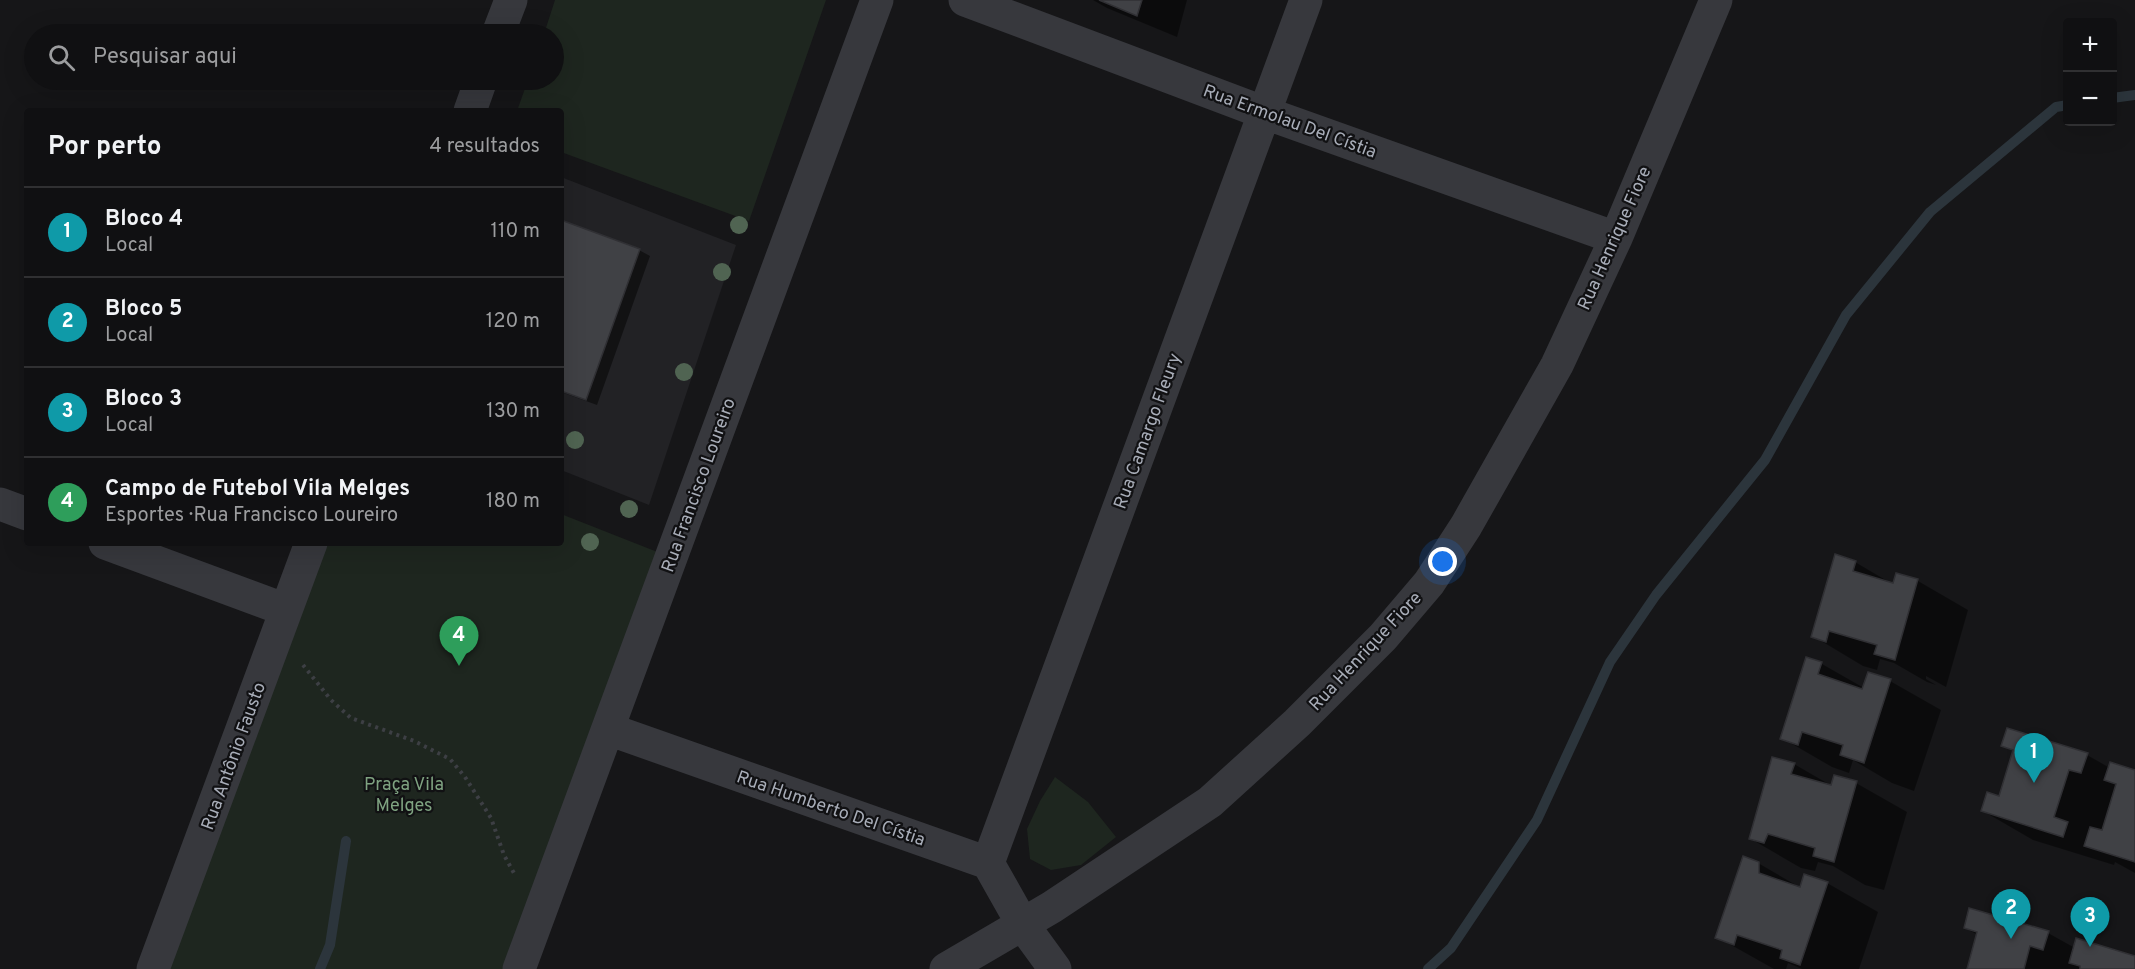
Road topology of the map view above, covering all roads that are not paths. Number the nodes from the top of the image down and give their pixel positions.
1 (510, 0) edge
2 (877, 0) edge
3 (965, 0) edge
4 (1306, 0) edge
5 (1716, 0) edge
6 (502, 24) edge
7 (478, 90) edge
8 (471, 108) edge
9 (1265, 113) junction
10 (1616, 238) junction
11 (0, 504) edge
12 (24, 513) edge
13 (113, 546) edge
14 (310, 546) edge
15 (286, 610) junction
16 (608, 729) junction
17 (988, 863) junction
18 (1023, 925) junction
19 (153, 969) edge
20 (519, 969) edge
21 (946, 969) edge
22 (1055, 969) edge

1 - 6 street
2 - 16 street, Rua Francisco Loureiro
3 - 9 street, Rua Ermolau Del Cístia
4 - 9 street, Rua Camargo Fleury
5 - 10 street, Rua Henrique Fiore
7 - 8 street
9 - 10 street, Rua Ermolau Del Cístia
9 - 17 street, Rua Camargo Fleury
10 - 18 street, Rua Henrique Fiore
11 - 12 street
13 - 15 street
14 - 15 street, Rua Antônio Fausto
15 - 19 street, Rua Antônio Fausto
16 - 17 street, Rua Humberto Del Cístia
16 - 20 street, Rua Francisco Loureiro
17 - 18 street
18 - 21 street, Rua Henrique Fiore
18 - 22 street

